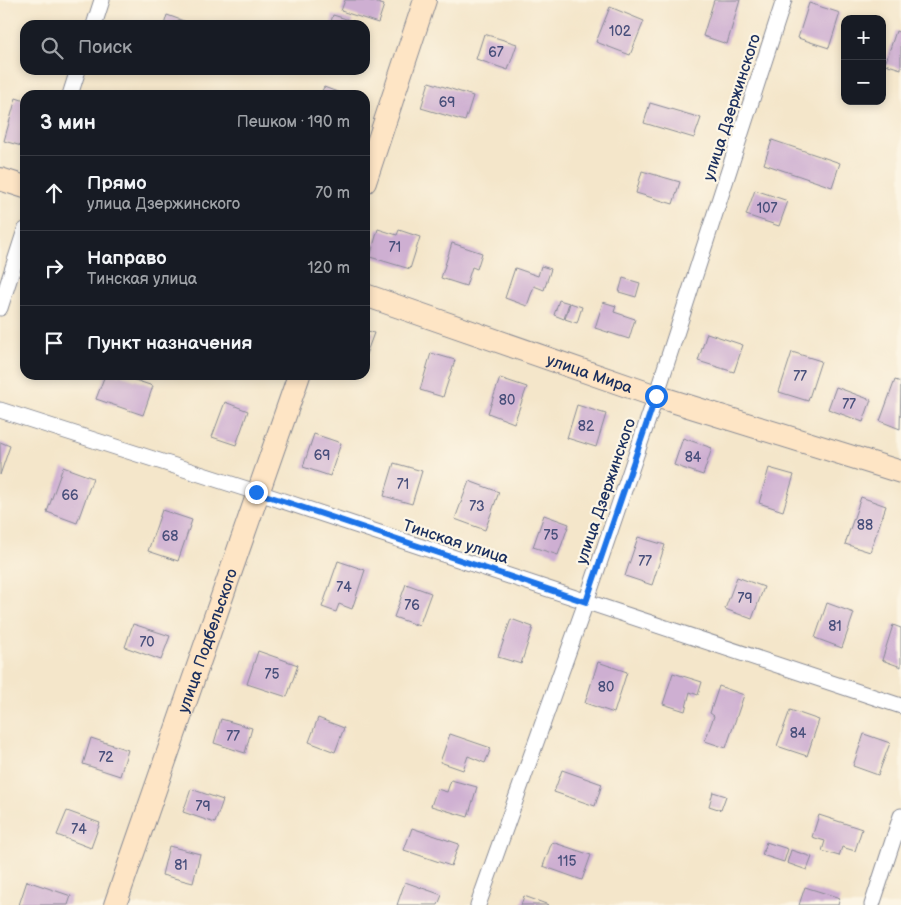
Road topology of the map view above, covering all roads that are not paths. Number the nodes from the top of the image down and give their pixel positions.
1 (102, 0) edge
2 (425, 0) edge
3 (784, 0) edge
4 (96, 20) edge
5 (76, 75) edge
6 (72, 90) edge
7 (370, 167) edge
8 (0, 179) edge
9 (20, 185) edge
10 (20, 246) edge
11 (370, 297) edge
12 (0, 308) edge
13 (296, 380) edge
14 (656, 396) junction
15 (0, 410) edge
16 (901, 472) edge
17 (256, 492) junction
18 (586, 602) junction
19 (901, 706) edge
20 (901, 816) edge
21 (115, 905) edge
22 (478, 905) edge
23 (872, 905) edge

1 - 4 street
2 - 7 main road
3 - 14 street, улица Дзержинского
5 - 6 street
8 - 9 main road
10 - 12 street
11 - 14 main road, улица Мира
13 - 17 main road, улица Подбельского
14 - 16 main road, улица Мира
14 - 18 street, улица Дзержинского
15 - 17 street, Тинская улица
17 - 18 street, Тинская улица
17 - 21 main road, улица Подбельского
18 - 19 street, Тинская улица
18 - 22 street, улица Дзержинского
20 - 23 street

